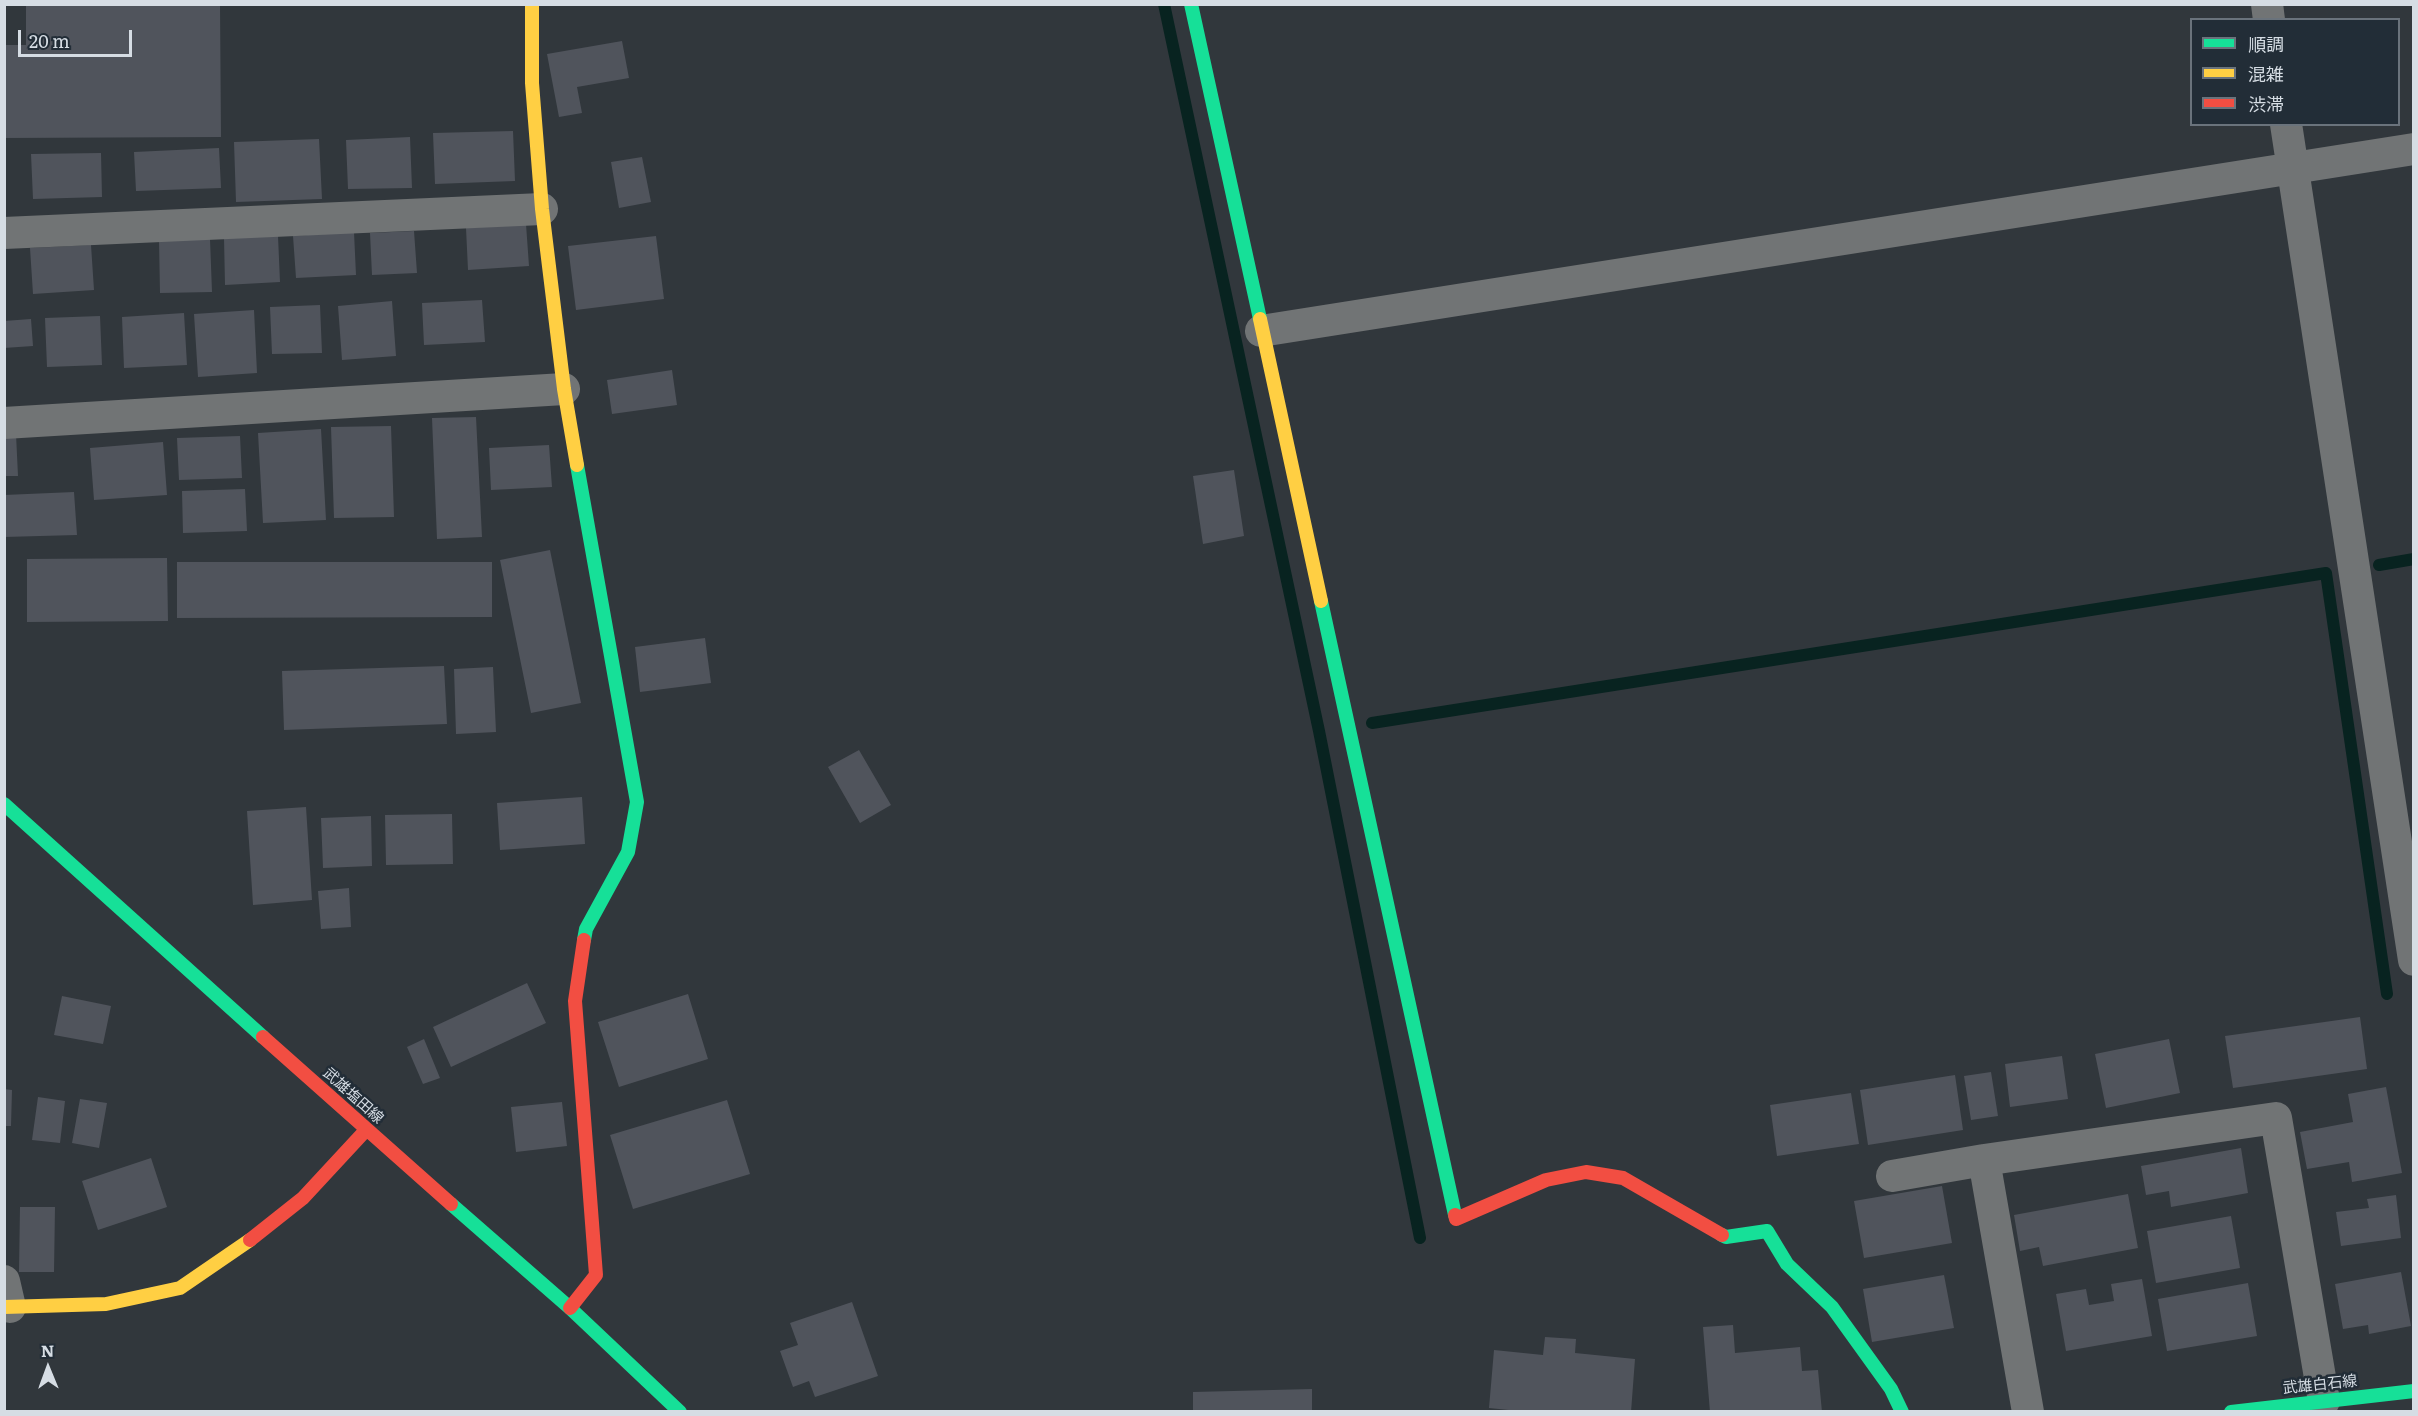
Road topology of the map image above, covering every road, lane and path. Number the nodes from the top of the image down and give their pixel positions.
1 (532, 4) edge
2 (1191, 4) edge
3 (2286, 126) edge
4 (2414, 149) edge
5 (2293, 169) junction
6 (542, 209) junction
7 (4, 233) edge
8 (1261, 331) junction
9 (564, 388) junction
10 (4, 423) edge
11 (4, 804) edge
12 (2414, 960) edge
13 (366, 1130) junction
14 (1984, 1160) junction
15 (1892, 1176) dead end
16 (6, 1298) edge
17 (570, 1308) junction
18 (2414, 1391) edge
19 (2324, 1401) junction
20 (680, 1412) edge
21 (1902, 1412) edge
22 (2028, 1412) edge
23 (2231, 1412) edge

1 - 6 street
2 - 8 street
3 - 5 street
4 - 5 street
5 - 8 street
5 - 12 street
6 - 7 street
6 - 9 street
8 - 21 street
9 - 10 street
9 - 17 street
11 - 13 street, 武雄塩田線
13 - 16 street
13 - 17 street, 武雄塩田線
14 - 15 street
14 - 19 street
14 - 22 street
17 - 20 street, 武雄塩田線
18 - 19 street, 武雄白石線
19 - 23 street, 武雄白石線

